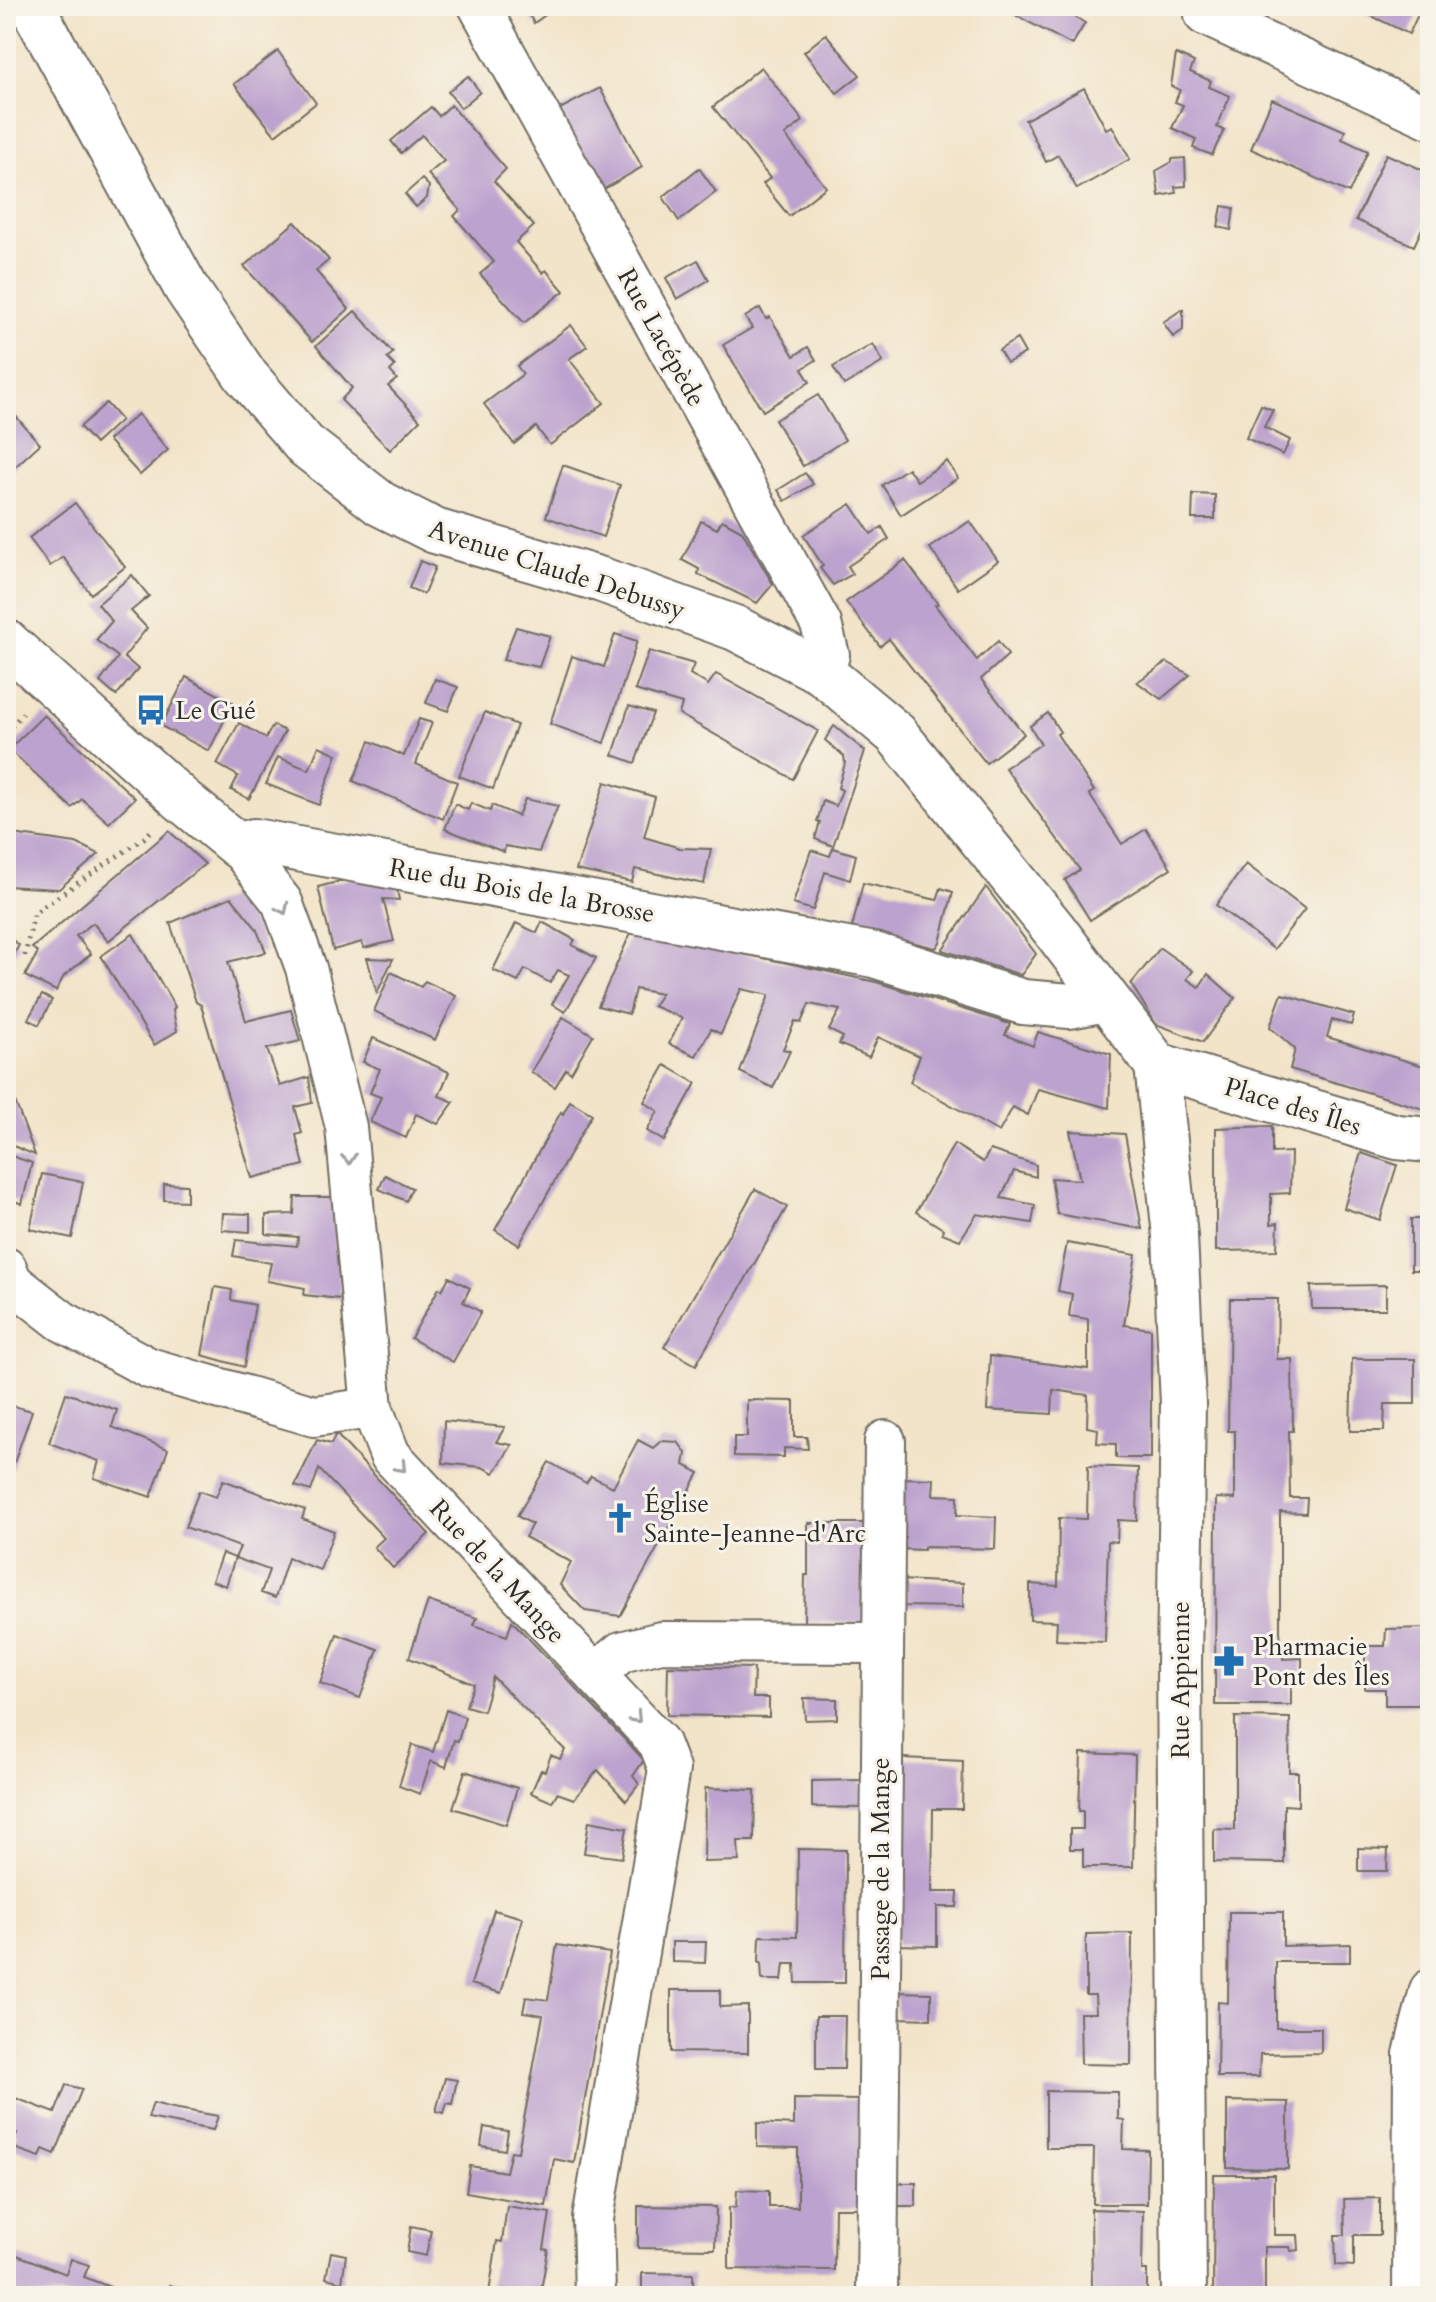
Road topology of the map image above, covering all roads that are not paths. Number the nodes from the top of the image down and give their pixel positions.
1 (32, 6) edge
2 (479, 6) edge
3 (1205, 15) dead end
4 (1430, 118) edge
5 (6, 642) edge
6 (823, 673) junction
7 (238, 846) junction
8 (1106, 999) junction
9 (1157, 1065) junction
10 (1430, 1140) edge
11 (6, 1268) edge
12 (372, 1408) junction
13 (885, 1441) dead end
14 (881, 1643) junction
15 (595, 1674) junction
16 (1430, 1990) edge
17 (595, 2296) edge
18 (877, 2296) edge
19 (1184, 2296) edge
20 (1413, 2296) edge

1 - 6 main road, Avenue Claude Debussy
2 - 6 street, Rue Lacépède
3 - 4 street
5 - 7 main road
6 - 8 main road, Avenue Claude Debussy
7 - 8 main road, Rue du Bois de la Brosse
7 -> 12 street, Rue de la Mange
8 - 9 main road, Avenue Claude Debussy
9 - 10 main road, Place des Îles
9 - 19 main road, Rue Appienne
11 - 12 street
12 -> 15 street, Rue de la Mange
13 - 14 street, Passage de la Mange
14 - 15 street
14 - 18 street, Passage de la Mange
15 -> 17 street, Rue de la Mange
16 - 20 street

